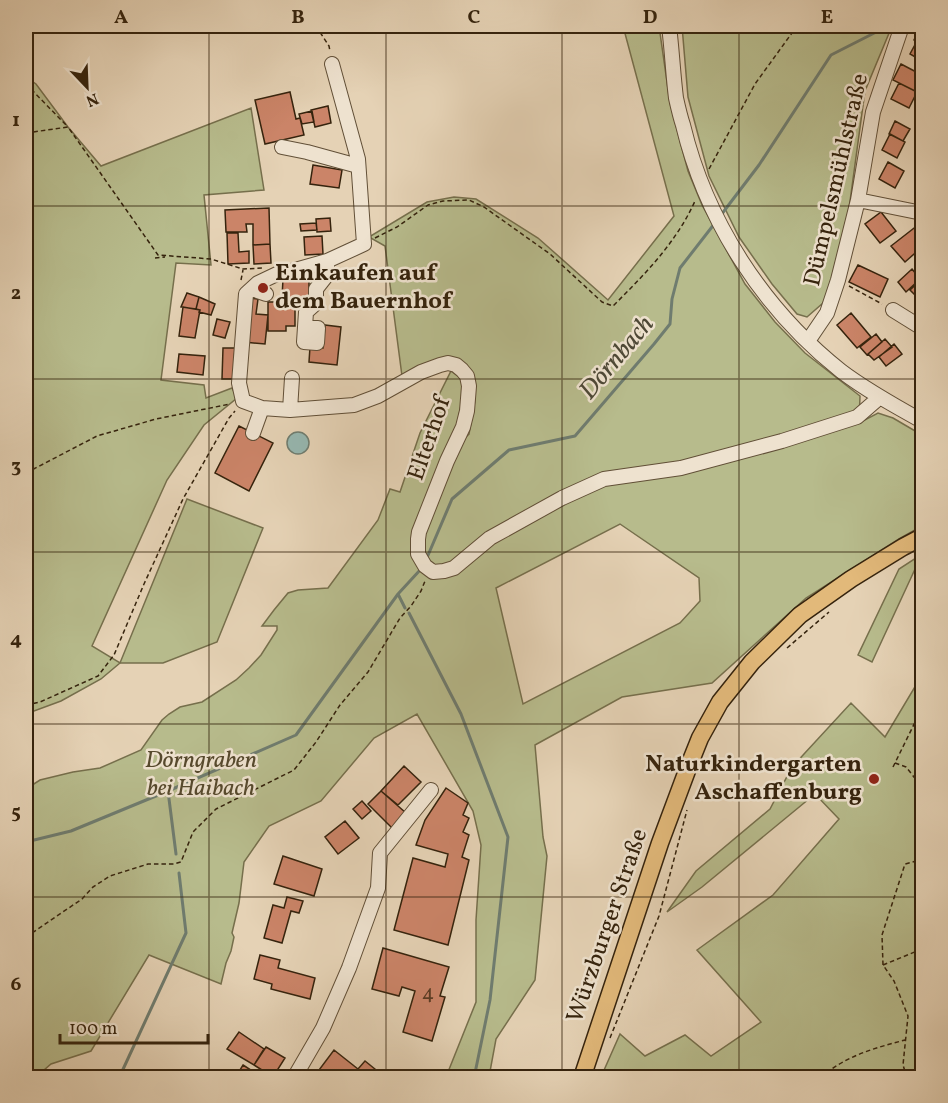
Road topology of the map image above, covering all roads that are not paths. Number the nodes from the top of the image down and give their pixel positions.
1 (669, 26) edge
2 (902, 26) edge
3 (332, 64) road end
4 (282, 147) dead end
5 (358, 166) junction
6 (858, 200) junction
7 (922, 213) edge
8 (327, 261) junction
9 (252, 289) junction
10 (266, 294) dead end
11 (893, 310) road end
12 (305, 328) dead end
13 (922, 328) edge
14 (808, 341) junction
15 (292, 378) dead end
16 (880, 397) junction
17 (262, 408) junction
18 (290, 410) junction
19 (922, 421) edge
20 (253, 433) dead end
21 (922, 537) edge
22 (431, 790) dead end
23 (294, 1077) edge
24 (582, 1077) edge

1 - 14 street
2 - 6 street, Dümpelsmühlstraße
3 - 5 street
4 - 5 street
5 - 8 street
6 - 7 street
6 - 14 street, Dümpelsmühlstraße
8 - 9 street
8 - 12 street
9 - 10 street
9 - 17 street, Elterhof
11 - 13 street
14 - 16 street
15 - 18 street
16 - 18 street, Elterhof
16 - 19 street
17 - 18 street, Elterhof
17 - 20 street
21 - 24 main road, Würzburger Straße
22 - 23 street

